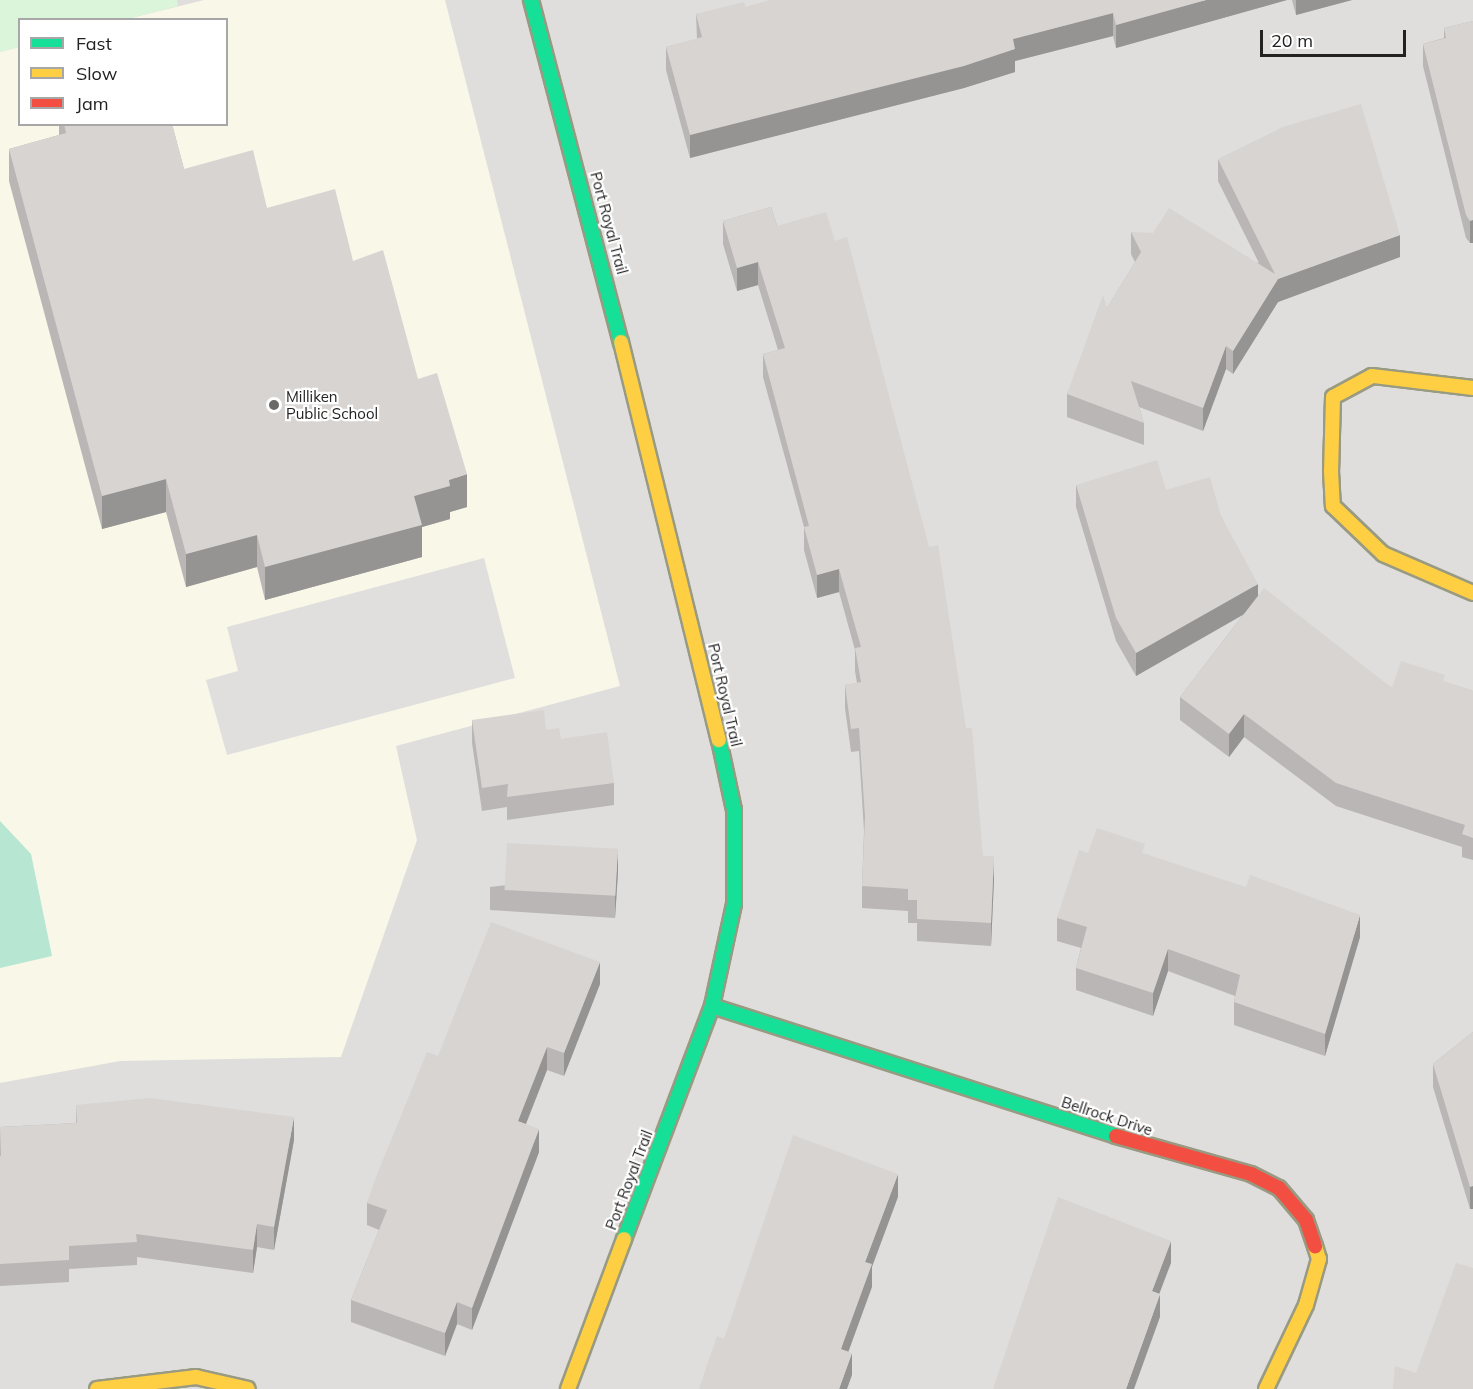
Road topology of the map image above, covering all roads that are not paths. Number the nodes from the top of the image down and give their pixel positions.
1 (531, 0) edge
2 (1473, 388) edge
3 (1473, 593) edge
4 (712, 1006) junction
5 (97, 1389) edge
6 (248, 1389) edge
7 (568, 1389) edge
8 (1266, 1389) edge

1 - 4 street, Port Royal Trail
2 - 3 street
4 - 7 street, Port Royal Trail
4 - 8 street, Bellrock Drive
5 - 6 street

